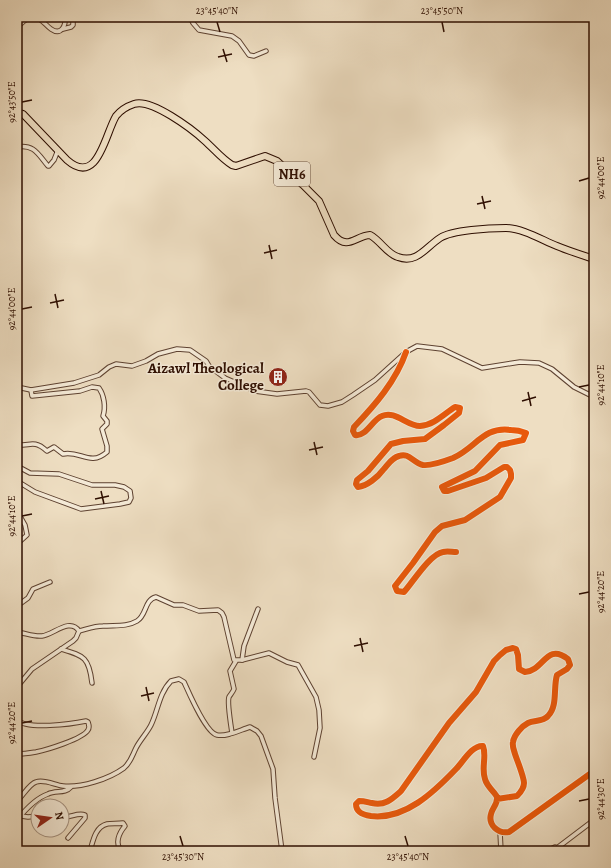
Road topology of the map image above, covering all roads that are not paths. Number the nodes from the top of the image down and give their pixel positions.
1 (65, 17) edge
2 (73, 17) edge
3 (190, 17) edge
4 (17, 27) edge
5 (63, 29) junction
6 (266, 51) dead end
7 (17, 112) edge
8 (17, 147) edge
9 (58, 150) junction
10 (594, 259) edge
11 (406, 352) junction
12 (17, 387) edge
13 (31, 390) junction
14 (594, 397) edge
15 (17, 444) edge
16 (17, 466) edge
17 (17, 481) edge
18 (17, 511) edge
19 (17, 544) edge
20 (456, 552) dead end
21 (50, 582) dead end
22 (17, 606) edge
23 (258, 609) dead end
24 (79, 631) junction
25 (17, 632) edge
26 (61, 649) junction
27 (242, 660) junction
28 (236, 661) junction
29 (92, 683) dead end
30 (17, 687) edge
31 (17, 720) edge
32 (232, 733) junction
33 (17, 754) edge
34 (314, 757) dead end
35 (594, 771) edge
36 (71, 787) junction
37 (497, 799) junction
38 (17, 801) edge
39 (21, 816) junction
40 (30, 817) edge
41 (70, 817) edge
42 (17, 820) edge
43 (594, 820) edge
44 (500, 832) junction
45 (70, 836) edge
46 (558, 850) edge
47 (90, 851) edge
48 (122, 851) edge
49 (129, 851) edge
50 (136, 851) edge
51 (282, 851) edge
52 (501, 851) edge
53 (547, 851) edge

1 - 5 street
2 - 5 street
3 - 6 street
4 - 5 street
7 - 9 highway, NH6
8 - 9 street
9 - 10 highway, NH6
11 - 13 street
11 - 14 street
11 - 20 street
12 - 13 street
13 - 15 street
16 - 17 street
18 - 19 street
21 - 22 street
23 - 27 street
24 - 25 street
24 - 26 street
24 - 28 street
26 - 29 street
26 - 30 street
27 - 28 street
27 - 34 street
28 - 32 street
31 - 33 street
32 - 36 street
32 - 51 street
35 - 44 street
36 - 38 street
36 - 39 street
37 - 37 street
37 - 44 street
39 - 40 street
39 - 42 street
41 - 45 street
43 - 46 street
44 - 52 street
46 - 53 street
47 - 48 street
49 - 50 street

